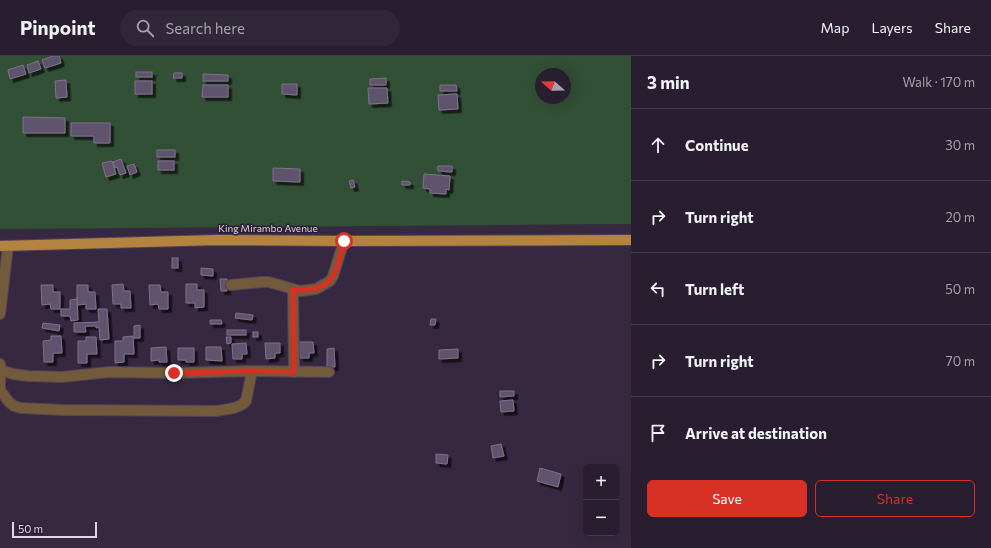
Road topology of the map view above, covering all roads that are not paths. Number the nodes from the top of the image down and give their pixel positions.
1 (631, 240) edge
2 (344, 241) junction
3 (4, 246) edge
4 (231, 285) dead end
5 (293, 290) junction
6 (0, 314) edge
7 (0, 364) edge
8 (0, 370) edge
9 (252, 371) junction
10 (294, 372) junction
11 (329, 372) dead end

1 - 2 main road, King Mirambo Avenue
2 - 3 main road, King Mirambo Avenue
2 - 5 street
3 - 6 street
4 - 5 street
5 - 10 street
7 - 8 street
8 - 9 street
8 - 9 street
9 - 10 street
10 - 11 street

